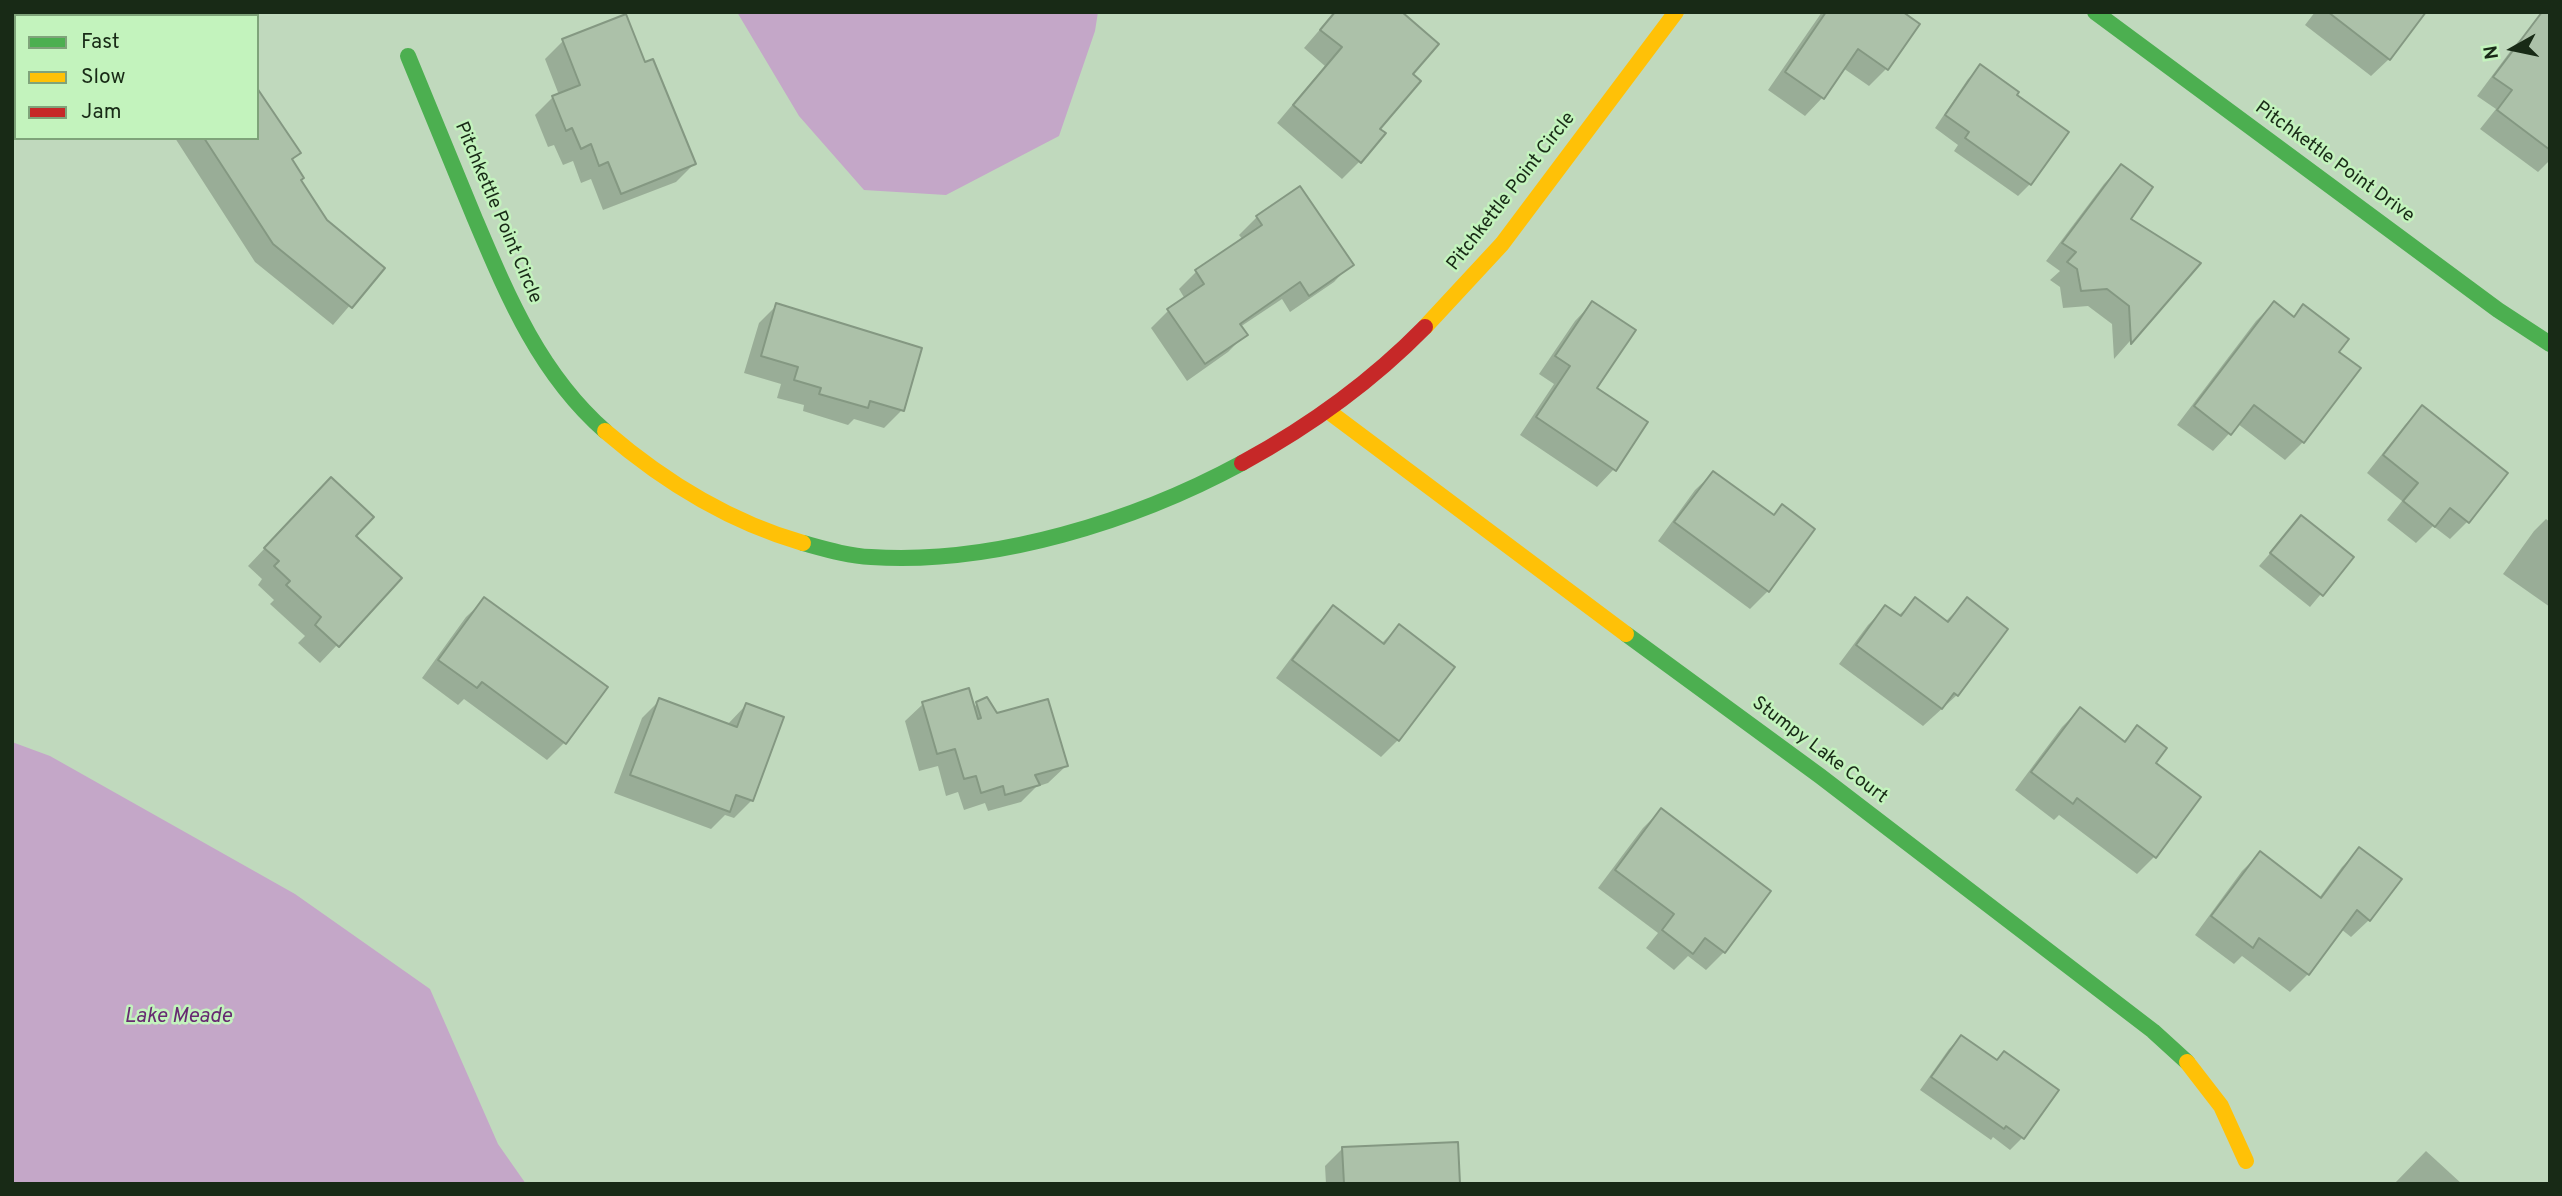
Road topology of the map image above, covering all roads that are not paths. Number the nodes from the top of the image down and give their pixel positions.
1 (1676, 12) edge
2 (2095, 12) edge
3 (408, 56) dead end
4 (2550, 344) edge
5 (1328, 411) junction
6 (2246, 1161) dead end

1 - 5 street, Pitchkettle Point Circle
2 - 4 street, Pitchkettle Point Drive
3 - 5 street, Pitchkettle Point Circle
5 - 6 street, Stumpy Lake Court

